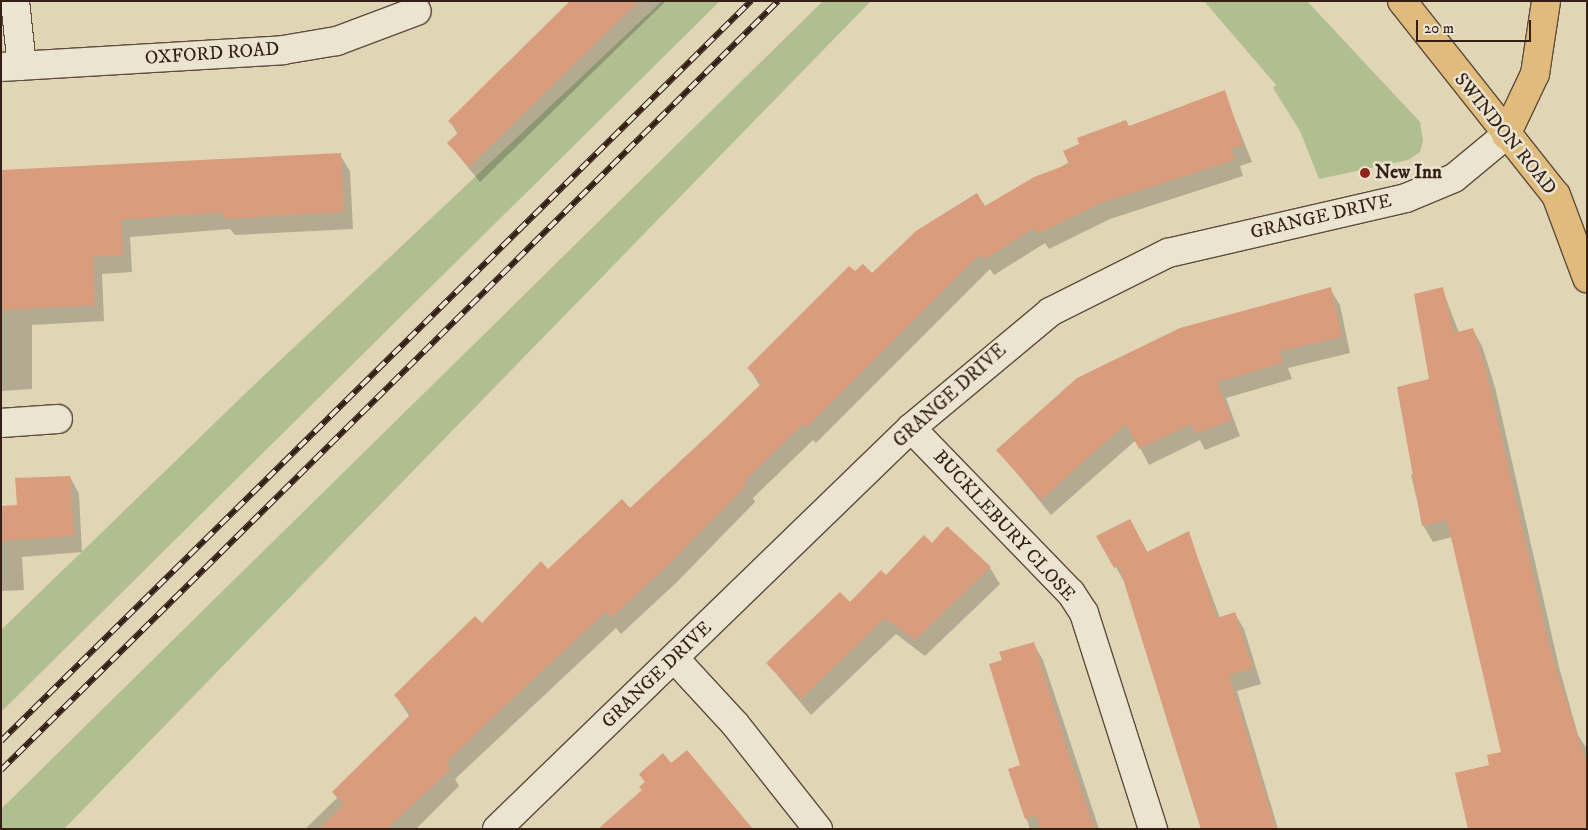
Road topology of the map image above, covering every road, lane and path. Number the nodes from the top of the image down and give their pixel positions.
1 (15, 1) edge
2 (1402, 1) edge
3 (1546, 1) edge
4 (417, 11) dead end
5 (12, 66) edge
6 (1506, 135) junction
7 (1587, 278) edge
8 (58, 419) dead end
9 (1, 423) edge
10 (911, 428) junction
11 (675, 659) junction
12 (497, 829) edge
13 (818, 829) edge
14 (1153, 829) edge

1 - 5 street
2 - 6 main road, SWINDON ROAD
3 - 6 main road
4 - 5 street, OXFORD ROAD
6 - 7 main road, SWINDON ROAD
6 - 10 street, GRANGE DRIVE
8 - 9 street
10 - 11 street, GRANGE DRIVE
10 - 14 street, BUCKLEBURY CLOSE
11 - 12 street, GRANGE DRIVE
11 - 13 street

